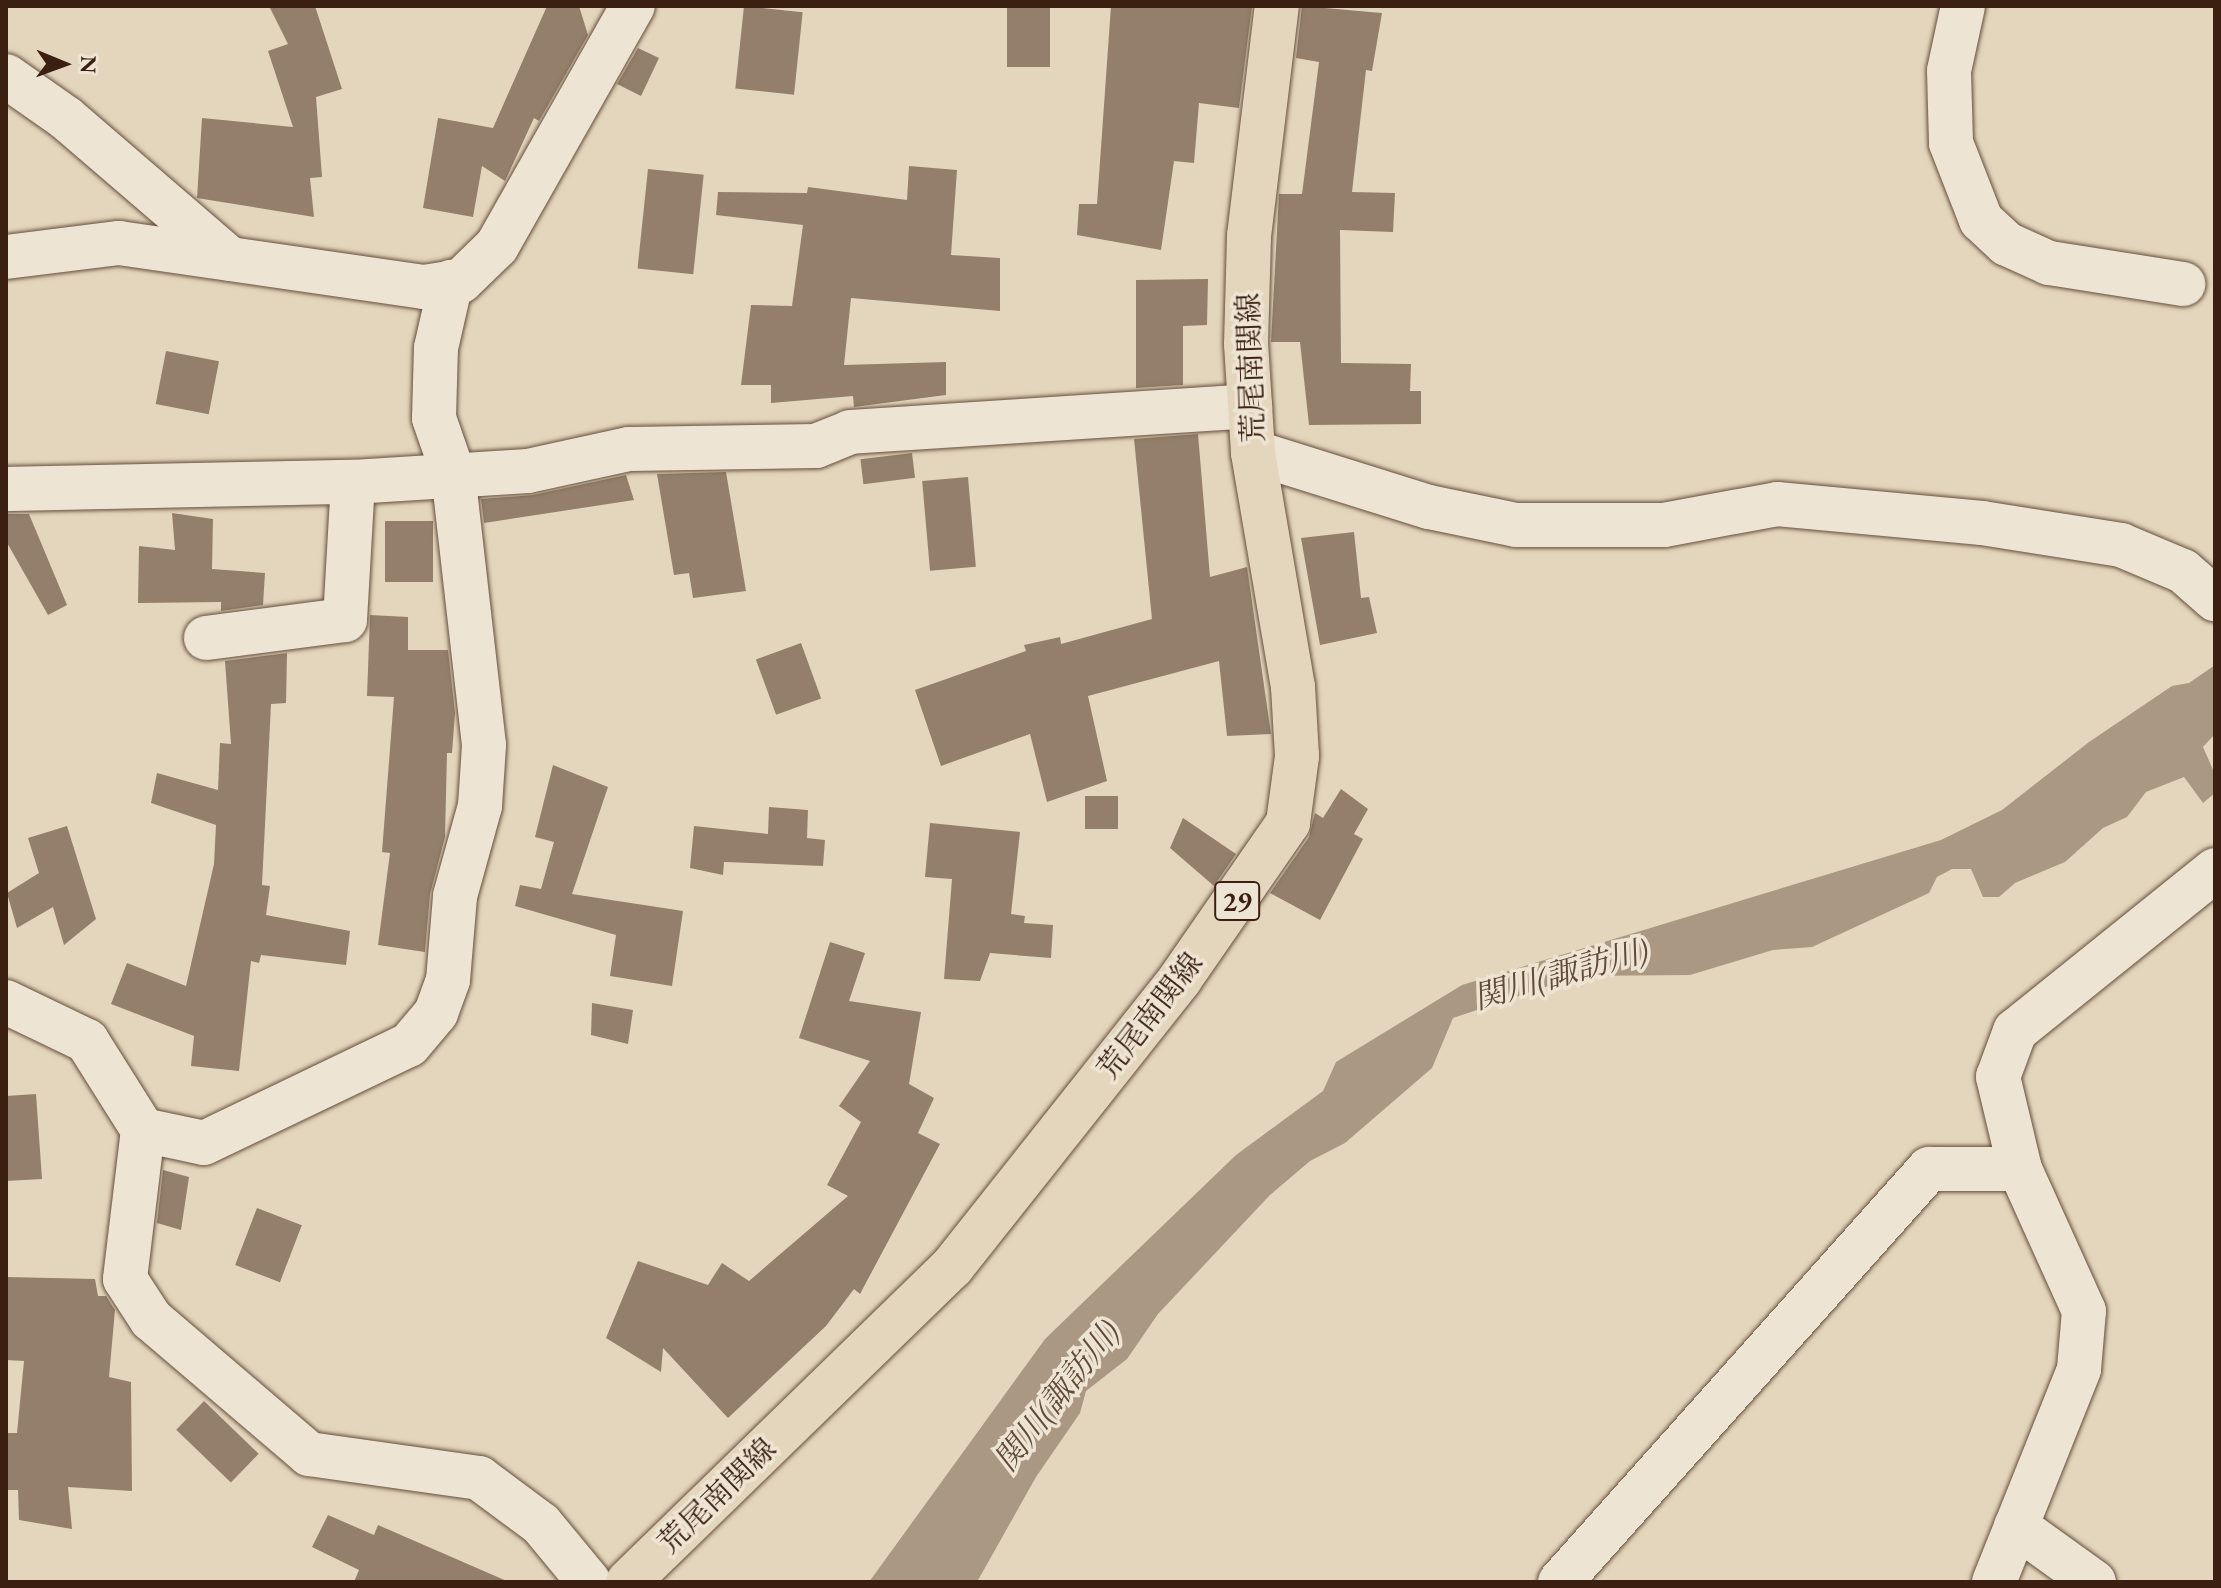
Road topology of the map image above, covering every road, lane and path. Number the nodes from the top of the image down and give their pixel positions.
1 (1277, 6) edge
2 (1963, 6) edge
3 (630, 8) edge
4 (6, 76) edge
5 (6, 257) edge
6 (230, 259) junction
7 (451, 282) junction
8 (2183, 284) dead end
9 (1250, 406) junction
10 (1253, 452) junction
11 (453, 473) junction
12 (353, 482) junction
13 (6, 489) edge
14 (2199, 585) edge
15 (206, 638) dead end
16 (2215, 870) edge
17 (6, 1002) edge
18 (143, 1130) junction
19 (2020, 1169) junction
20 (2016, 1526) junction
21 (589, 1582) edge
22 (628, 1582) edge
23 (1560, 1582) edge
24 (1994, 1582) edge
25 (2094, 1582) edge

1 - 9 main road, 荒尾南関線 / 29
2 - 8 street
3 - 7 street
4 - 6 street
5 - 6 street
6 - 7 street
7 - 11 street
9 - 10 main road, 荒尾南関線 / 29
9 - 11 street
10 - 14 street
10 - 22 main road, 荒尾南関線 / 29
11 - 12 street
11 - 18 street
12 - 13 street
12 - 15 street
16 - 19 street
17 - 18 street
18 - 21 street
19 - 20 street
19 - 23 street
20 - 24 street
20 - 25 street

